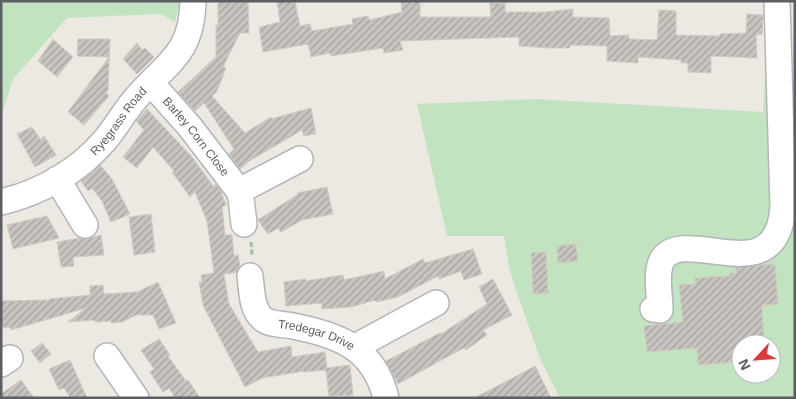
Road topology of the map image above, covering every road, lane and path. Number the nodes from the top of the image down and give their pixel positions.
1 (193, 1) edge
2 (777, 1) edge
3 (151, 83) junction
4 (300, 160) dead end
5 (57, 179) junction
6 (239, 191) junction
7 (1, 202) edge
8 (244, 224) joint
9 (85, 225) dead end
10 (250, 276) joint
11 (436, 303) dead end
12 (653, 309) dead end
13 (355, 347) junction
14 (107, 356) dead end
15 (136, 398) edge
16 (386, 398) edge

1 - 3 street, Ryegrass Road
2 - 12 street
3 - 5 street, Ryegrass Road
3 - 6 street, Barley Corn Close
4 - 6 street
5 - 7 street, Ryegrass Road
5 - 9 street
6 - 8 street, Barley Corn Close
8 - 10 path
10 - 13 street, Tredegar Drive
11 - 13 street
13 - 16 street, Tredegar Drive
14 - 15 street

